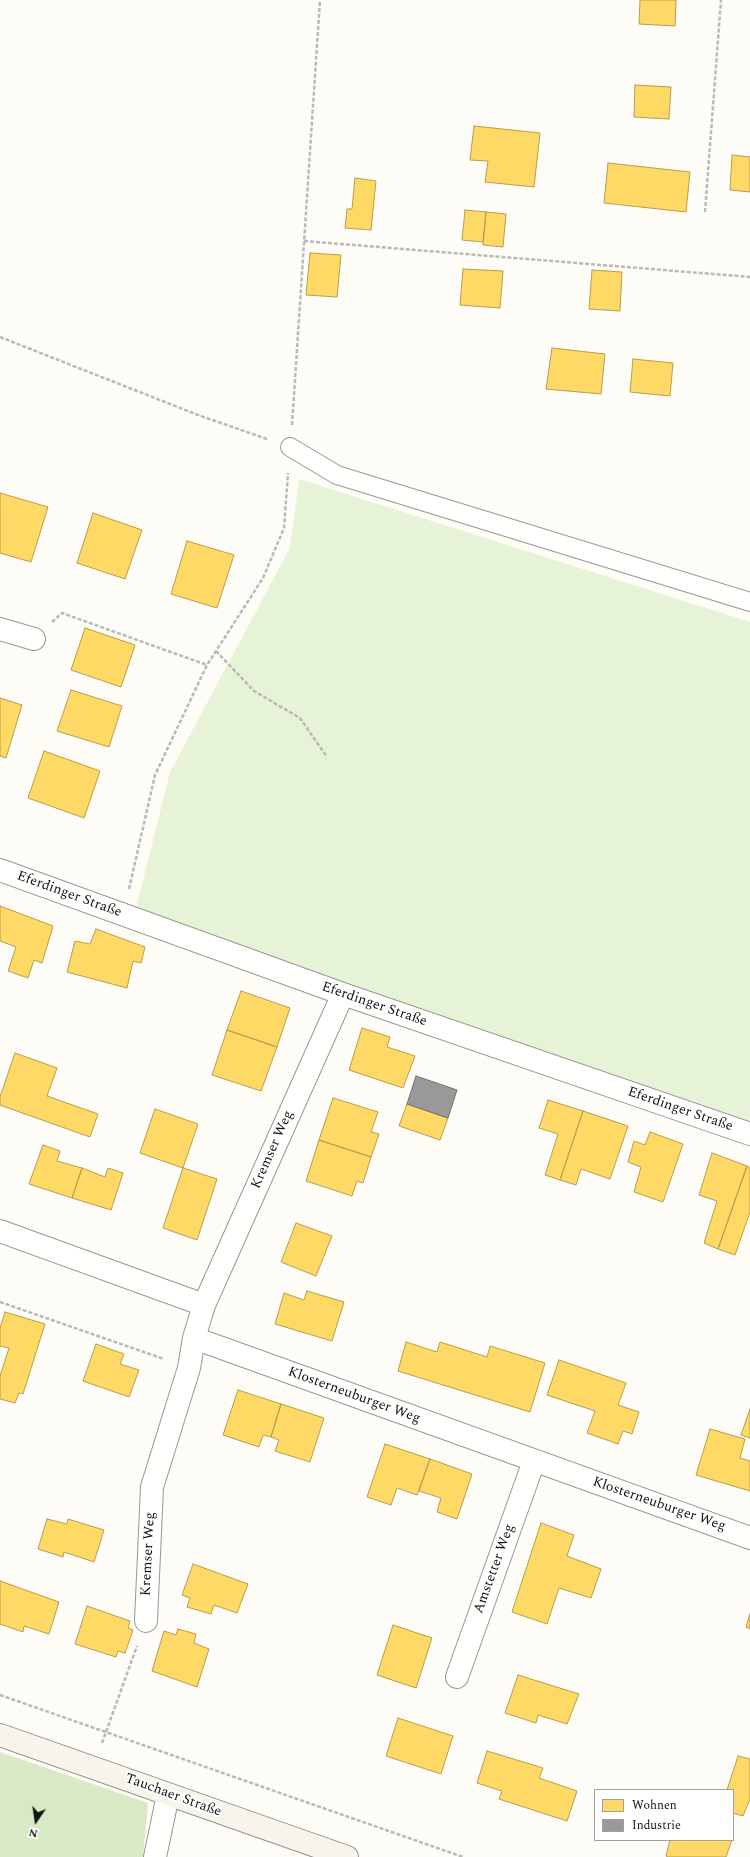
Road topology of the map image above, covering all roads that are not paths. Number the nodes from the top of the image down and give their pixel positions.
1 (290, 447) road end
2 (750, 602) edge
3 (0, 629) edge
4 (34, 639) road end
5 (0, 870) edge
6 (343, 994) junction
7 (750, 1134) edge
8 (0, 1231) edge
9 (204, 1305) junction
10 (194, 1338) junction
11 (534, 1461) junction
12 (750, 1538) edge
13 (146, 1621) road end
14 (457, 1677) dead end
15 (0, 1735) edge
16 (168, 1795) junction
17 (155, 1857) edge
18 (347, 1857) edge

1 - 2 lane
3 - 4 street
5 - 6 street, Eferdinger Straße
6 - 7 street, Eferdinger Straße
6 - 9 street, Kremser Weg
8 - 9 street
9 - 10 street
10 - 11 street, Klosterneuburger Weg
10 - 13 street, Kremser Weg
11 - 12 street, Klosterneuburger Weg
11 - 14 street, Amstetter Weg
15 - 16 main road, Tauchaer Straße
16 - 17 street
16 - 18 main road, Tauchaer Straße

